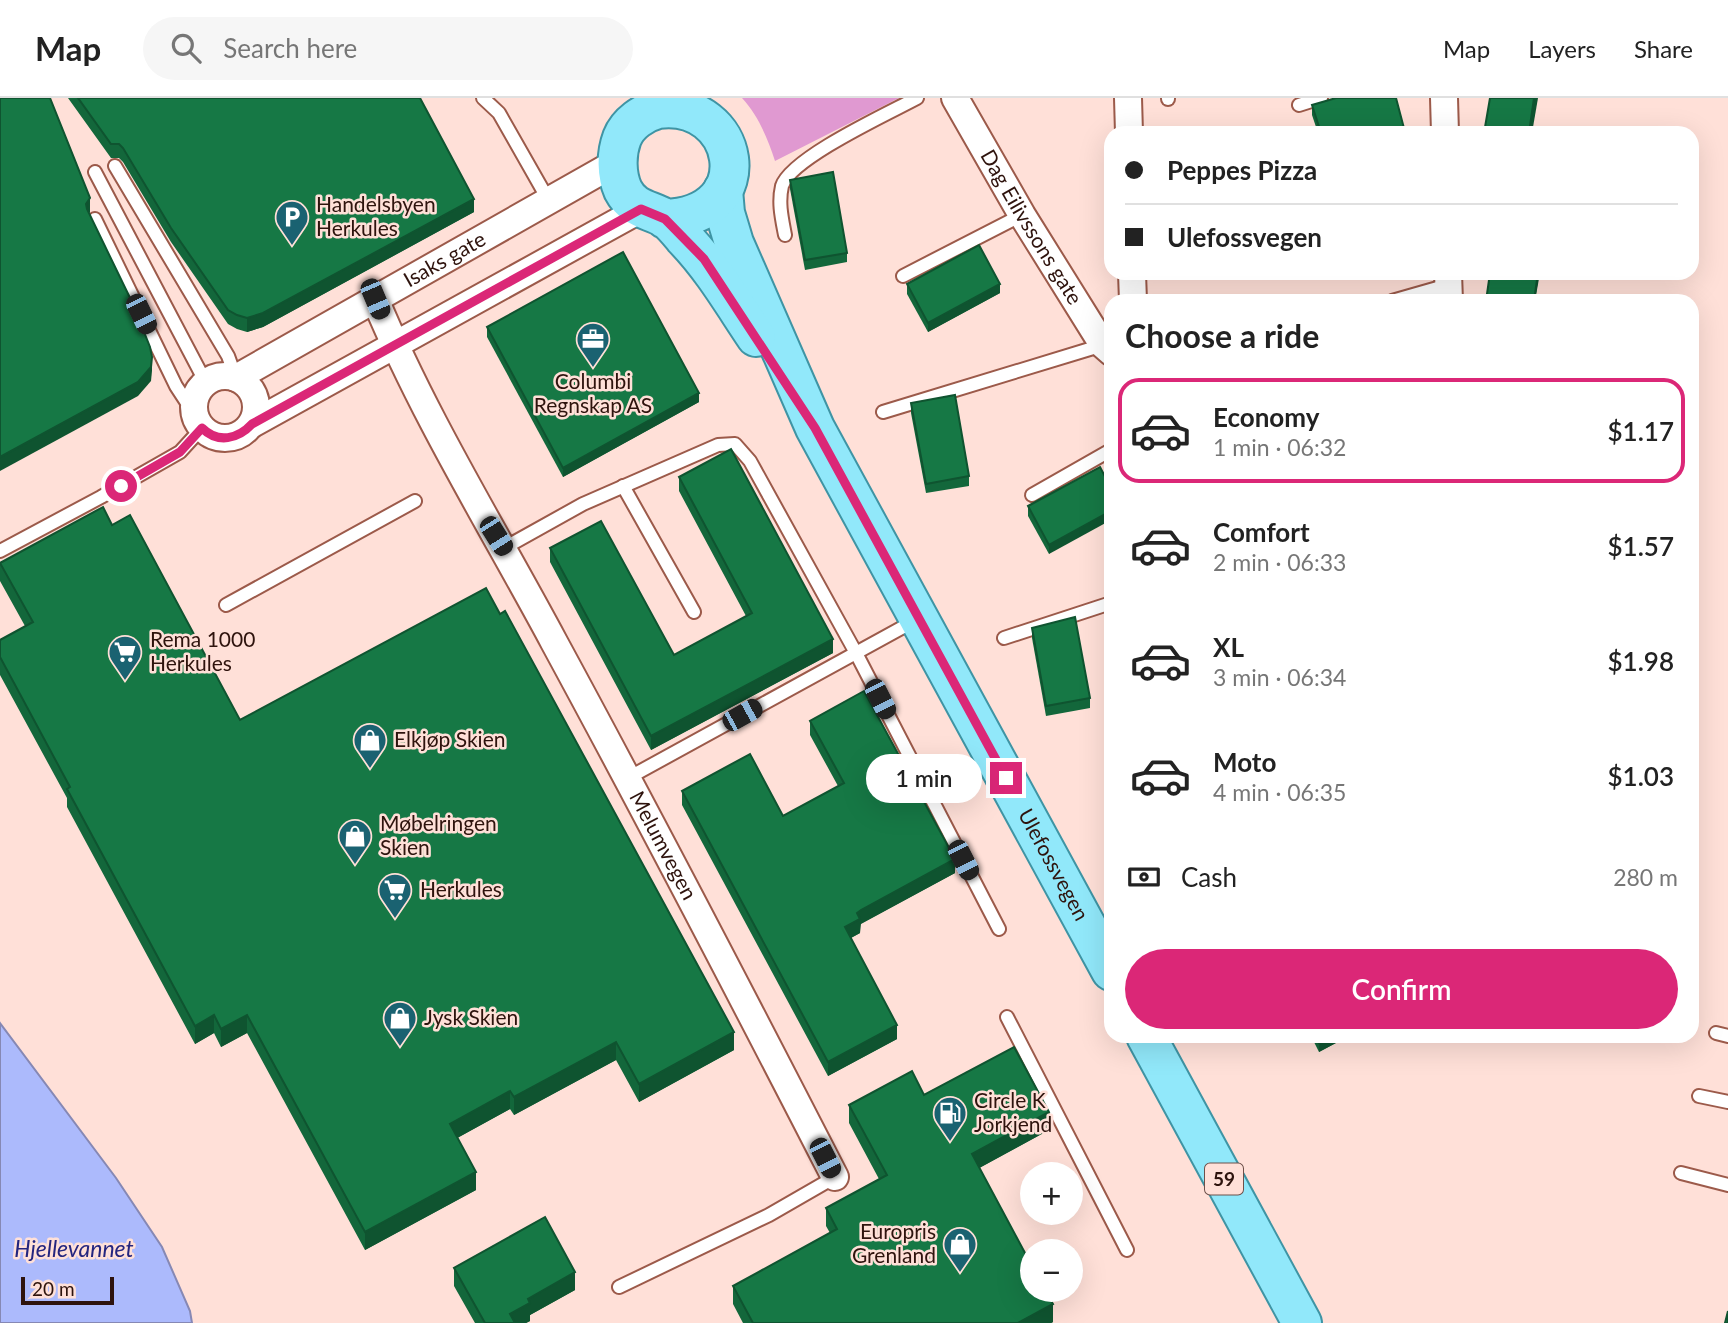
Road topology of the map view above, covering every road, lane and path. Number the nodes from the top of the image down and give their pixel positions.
1 (484, 98) edge
2 (918, 98) edge
3 (956, 98) edge
4 (1128, 98) edge
5 (1321, 98) edge
6 (1444, 98) edge
7 (678, 102) edge
8 (1299, 105) dead end
9 (1129, 126) edge
10 (1445, 126) edge
11 (619, 131) edge
12 (115, 166) edge
13 (95, 173) dead end
14 (723, 190) junction
15 (549, 201) junction
16 (653, 214) junction
17 (1023, 215) junction
18 (95, 219) edge
19 (785, 235) dead end
20 (903, 276) dead end
21 (1448, 286) edge
22 (1418, 294) edge
23 (375, 299) junction
24 (394, 344) junction
25 (1104, 344) edge
26 (1104, 350) edge
27 (201, 373) junction
28 (236, 378) junction
29 (883, 412) dead end
30 (198, 421) junction
31 (252, 424) junction
32 (815, 428) junction
33 (1104, 454) edge
34 (623, 486) junction
35 (1032, 495) dead end
36 (415, 501) dead end
37 (504, 548) junction
38 (0, 551) edge
39 (226, 605) dead end
40 (1104, 605) edge
41 (694, 612) dead end
42 (919, 619) junction
43 (1004, 638) dead end
44 (856, 653) junction
45 (628, 778) junction
46 (999, 929) dead end
47 (1104, 958) edge
48 (1007, 1017) dead end
49 (1160, 1043) edge
50 (1699, 1096) dead end
51 (1728, 1102) edge
52 (1681, 1173) dead end
53 (835, 1177) joint
54 (1728, 1185) edge
55 (1126, 1250) dead end
56 (619, 1287) dead end
57 (1301, 1323) edge

1 - 15 lane
2 - 19 lane
3 - 17 street, Dag Eilivssons gate
4 - 9 street
5 - 8 lane
6 - 10 street
7 - 11 main road
7 - 14 main road
11 - 15 street, Isaks gate
11 - 16 main road
12 - 28 lane
13 - 27 lane
14 - 16 main road
14 - 32 main road, Ulefossvegen
15 - 23 street, Isaks gate
16 - 24 street
16 - 32 main road, Ulefossvegen
17 - 20 lane
17 - 25 street, Dag Eilivssons gate
18 - 30 lane
21 - 22 lane
23 - 24 street, Melumvegen
23 - 28 street, Isaks gate
24 - 31 street
24 - 37 street, Melumvegen
26 - 29 lane
27 - 28 street, Isaks gate
27 - 30 street
28 - 31 street
30 - 31 street
30 - 38 lane
32 - 42 main road, Ulefossvegen
33 - 35 lane
34 - 37 lane
34 - 41 lane
34 - 44 lane
36 - 39 lane
37 - 45 street, Melumvegen
40 - 43 lane
42 - 44 lane
42 - 47 main road, Ulefossvegen
44 - 45 lane
44 - 46 lane
45 - 53 street, Melumvegen
48 - 55 lane
49 - 57 main road, 59
50 - 51 lane
52 - 54 lane
53 - 56 lane, Melumvegen

